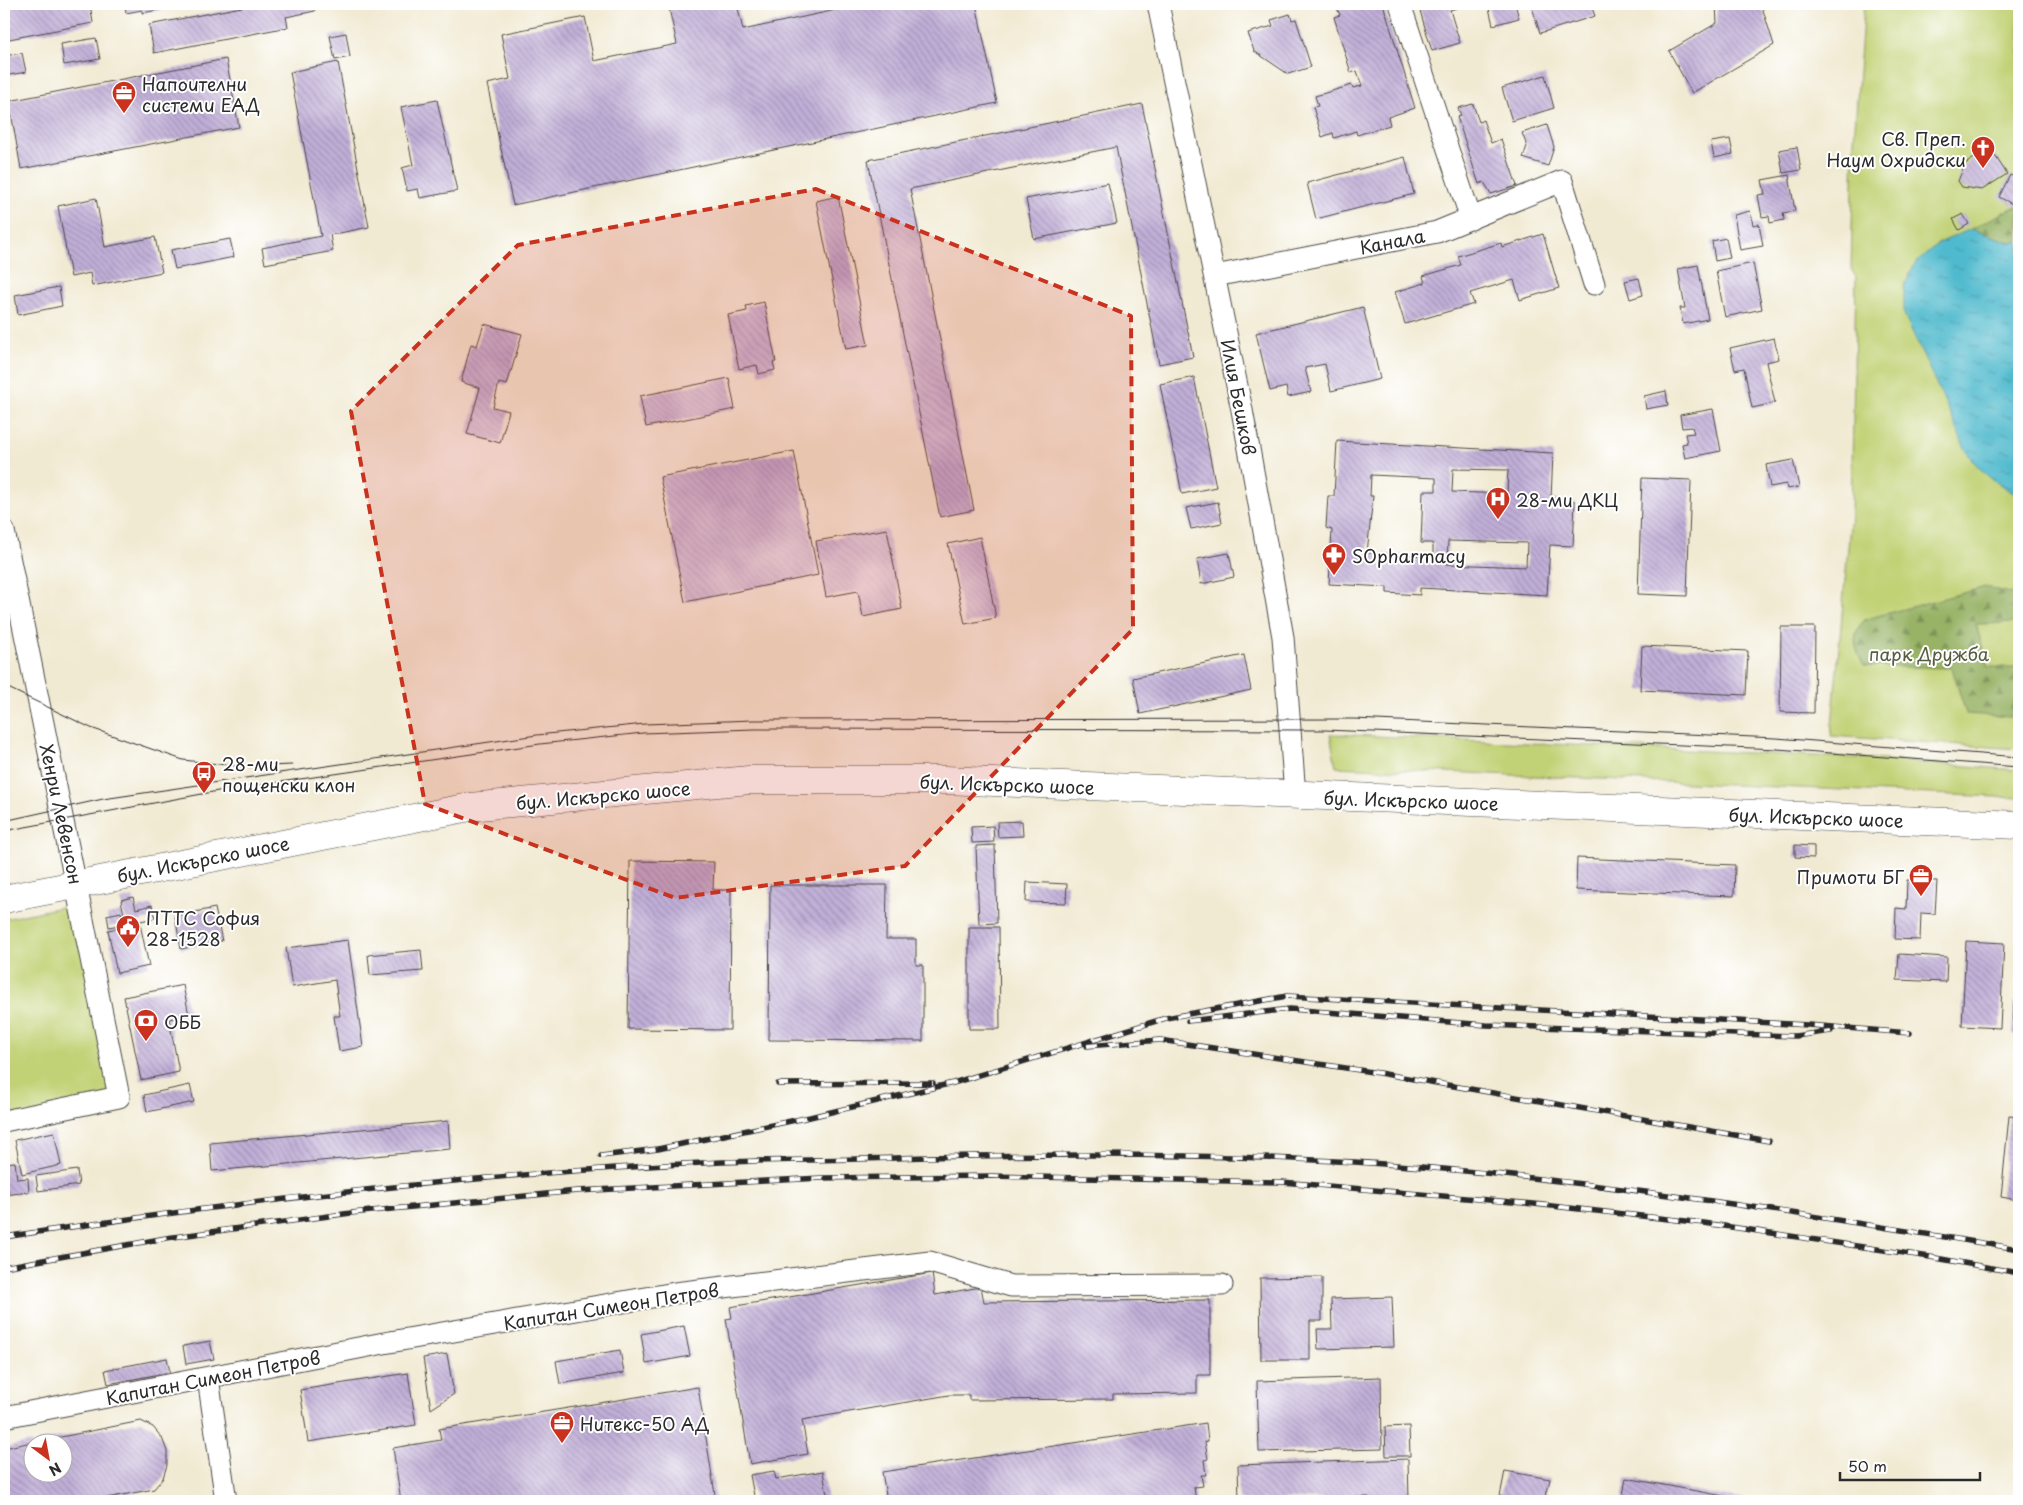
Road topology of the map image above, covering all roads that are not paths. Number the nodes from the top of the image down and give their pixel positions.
1 (1158, 4) edge
2 (1400, 4) edge
3 (1471, 218) junction
4 (1215, 276) junction
5 (1594, 284) dead end
6 (4, 531) edge
7 (1295, 795) junction
8 (2019, 825) edge
9 (77, 884) junction
10 (4, 899) edge
11 (4, 1121) edge
12 (1222, 1285) dead end
13 (208, 1378) junction
14 (4, 1417) edge
15 (226, 1501) edge

1 - 4 street, Илия Бешков
2 - 3 street
3 - 4 street, Канала
3 - 5 street, Канала
4 - 7 street, Илия Бешков
6 - 9 street, Хенри Левенсон
7 - 8 main road, бул. Искърско шосе
7 - 9 main road, бул. Искърско шосе
9 - 10 main road, бул. Искърско шосе
9 - 11 street, Хенри Левенсон
12 - 13 street, Капитан Симеон Петров
13 - 14 street, Капитан Симеон Петров
13 - 15 street

